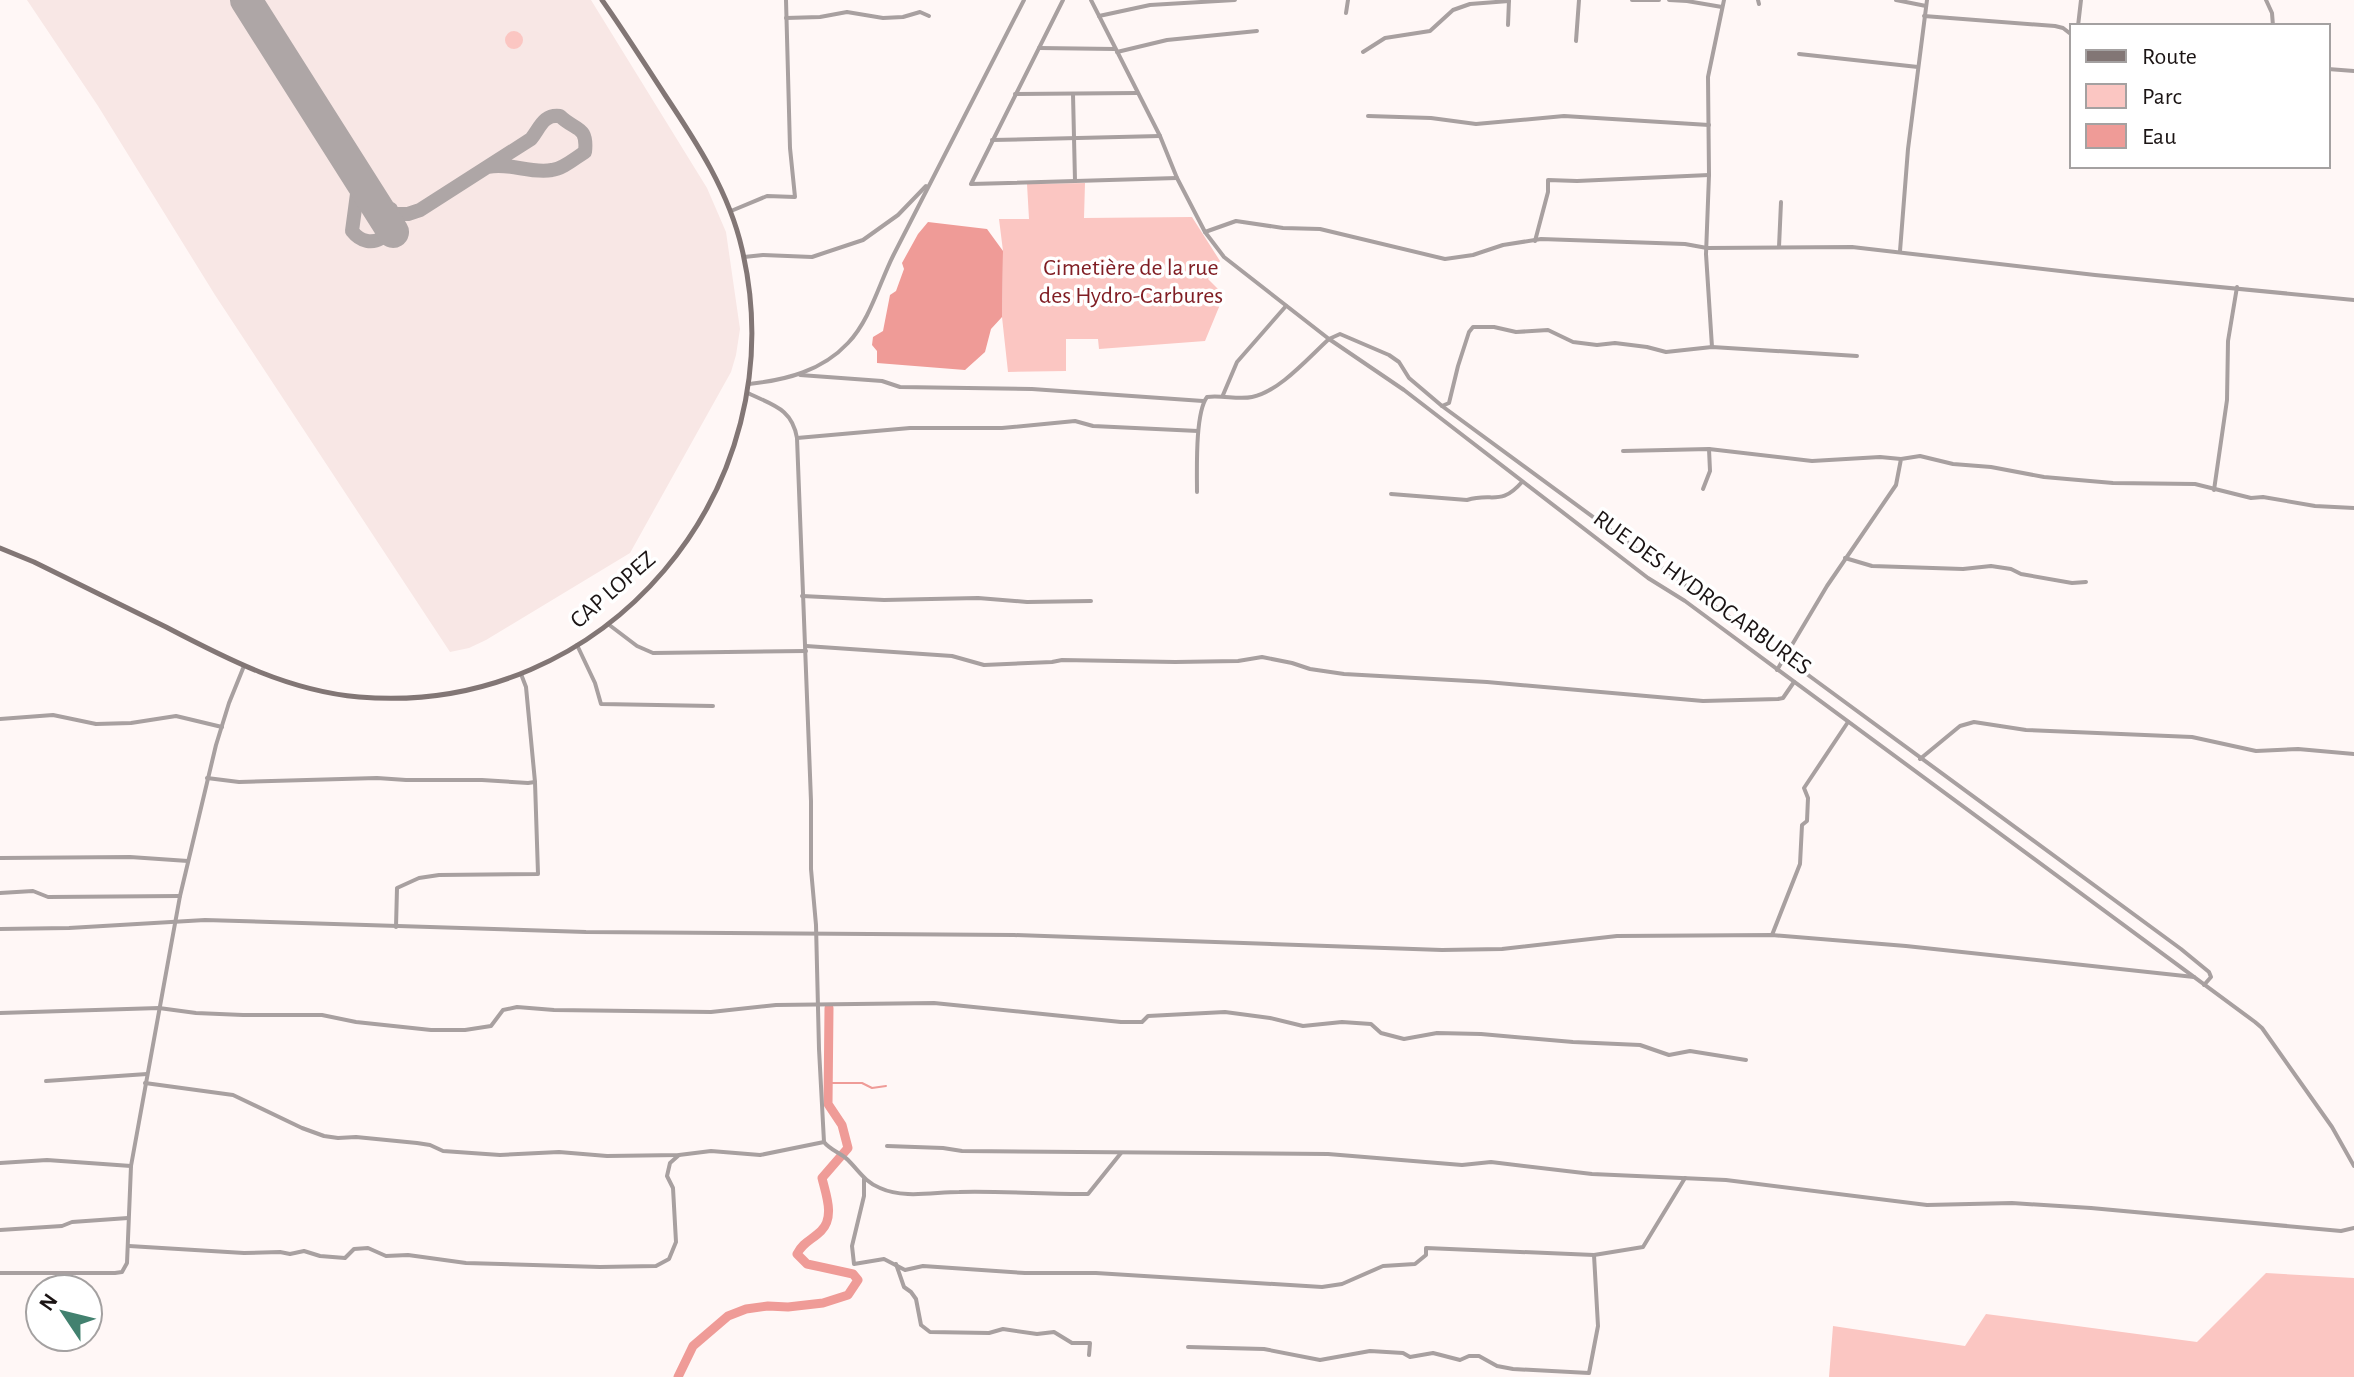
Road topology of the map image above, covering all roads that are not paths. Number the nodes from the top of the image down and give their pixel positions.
1 (602, 0) edge
2 (786, 0) edge
3 (1024, 0) edge
4 (1063, 0) edge
5 (1091, 0) edge
6 (1235, 0) edge
7 (1348, 0) edge
8 (1579, 0) edge
9 (1632, 0) edge
10 (1659, 0) edge
11 (1669, 0) edge
12 (1724, 0) edge
13 (1896, 0) edge
14 (2081, 0) edge
15 (2266, 0) edge
16 (1509, 1) edge
17 (1927, 3) edge
18 (1722, 7) junction
19 (1346, 13) dead end
20 (929, 16) dead end
21 (1099, 16) junction
22 (1924, 16) junction
23 (786, 18) junction
24 (616, 20) junction
25 (2078, 24) edge
26 (2273, 24) edge
27 (1508, 25) dead end
28 (608, 26) dead end
29 (1257, 31) dead end
30 (2070, 33) edge
31 (1576, 41) dead end
32 (1039, 48) junction
33 (1116, 51) junction
34 (1363, 52) dead end
35 (1799, 54) dead end
36 (1918, 67) junction
37 (2330, 69) edge
38 (2354, 71) edge
39 (1137, 93) junction
40 (1015, 94) junction
41 (1073, 94) junction
42 (1368, 116) dead end
43 (1709, 125) junction
44 (1160, 136) junction
45 (1076, 137) junction
46 (992, 140) junction
47 (1709, 175) junction
48 (1177, 178) junction
49 (1075, 181) junction
50 (929, 183) junction
51 (1781, 202) dead end
52 (731, 211) junction
53 (1205, 232) junction
54 (1535, 241) junction
55 (1779, 247) junction
56 (1707, 248) junction
57 (1900, 251) junction
58 (744, 257) junction
59 (2237, 287) junction
60 (2354, 300) edge
61 (1286, 306) junction
62 (1329, 339) junction
63 (1712, 347) junction
64 (1857, 356) dead end
65 (800, 375) junction
66 (749, 384) junction
67 (748, 393) junction
68 (1223, 395) junction
69 (1203, 401) junction
70 (1442, 406) junction
71 (1198, 431) junction
72 (797, 438) junction
73 (1709, 449) junction
74 (1623, 451) dead end
75 (1901, 459) junction
76 (1522, 482) junction
77 (1703, 489) dead end
78 (2214, 490) junction
79 (1197, 492) dead end
80 (1391, 494) dead end
81 (1570, 501) junction
82 (2354, 508) edge
83 (1561, 512) junction
84 (0, 548) edge
85 (1845, 558) junction
86 (2086, 582) dead end
87 (802, 596) junction
88 (1091, 601) dead end
89 (608, 624) junction
90 (577, 645) junction
91 (806, 649) junction
92 (1785, 659) junction
93 (244, 666) junction
94 (1777, 670) junction
95 (521, 674) junction
96 (1794, 682) junction
97 (713, 706) dead end
98 (0, 719) edge
99 (1848, 722) junction
100 (222, 727) junction
101 (2354, 754) edge
102 (1920, 759) junction
103 (207, 778) junction
104 (535, 782) junction
105 (0, 858) edge
106 (188, 861) junction
107 (0, 893) edge
108 (180, 896) junction
109 (175, 922) junction
110 (396, 927) junction
111 (0, 929) edge
112 (816, 933) junction
113 (1772, 935) junction
114 (2194, 977) junction
115 (2204, 985) junction
116 (819, 1003) junction
117 (159, 1008) junction
118 (0, 1013) edge
119 (1746, 1060) dead end
120 (147, 1074) junction
121 (46, 1081) dead end
122 (145, 1083) junction
123 (824, 1142) junction
124 (887, 1146) dead end
125 (1121, 1153) junction
126 (679, 1155) junction
127 (0, 1163) edge
128 (131, 1166) junction
129 (2354, 1166) edge
130 (1685, 1178) junction
131 (864, 1179) junction
132 (129, 1218) junction
133 (2354, 1228) edge
134 (0, 1230) edge
135 (129, 1246) junction
136 (1594, 1255) junction
137 (896, 1264) junction
138 (0, 1273) edge
139 (1188, 1347) dead end
140 (1089, 1355) dead end

1 - 24 street, CAP LOPEZ
2 - 23 street
3 - 50 street
4 - 32 street
5 - 21 street, RUE DES HYDROCARBURES
6 - 21 street
7 - 19 street
8 - 31 street
9 - 10 street
11 - 18 street
12 - 18 street
13 - 17 street
14 - 25 street
15 - 26 street
16 - 27 street
16 - 34 street
17 - 22 street
18 - 43 street
20 - 23 street
21 - 33 street, RUE DES HYDROCARBURES
22 - 30 street
22 - 36 street
23 - 52 street
24 - 28 street
24 - 52 street, CAP LOPEZ
29 - 33 street
32 - 33 street
32 - 40 street
33 - 39 street, RUE DES HYDROCARBURES
35 - 36 street
36 - 57 street
37 - 38 street
39 - 41 street
39 - 44 street, RUE DES HYDROCARBURES
40 - 41 street
40 - 46 street
41 - 45 street
42 - 43 street
43 - 47 street
44 - 45 street
44 - 48 street, RUE DES HYDROCARBURES
45 - 46 street
45 - 49 street
46 - 49 street
47 - 54 street
47 - 56 street
48 - 49 street
48 - 53 street, RUE DES HYDROCARBURES
50 - 58 street
50 - 65 street
51 - 55 street
52 - 58 street, CAP LOPEZ
53 - 54 street
53 - 61 street, RUE DES HYDROCARBURES
54 - 56 street
55 - 56 street
55 - 57 street
56 - 63 street
57 - 59 street
58 - 66 street, CAP LOPEZ
59 - 60 street
59 - 78 street
61 - 62 street, RUE DES HYDROCARBURES
61 - 68 street
62 - 68 street
62 - 70 street
62 - 76 street, RUE DES HYDROCARBURES
63 - 64 street
63 - 70 street
65 - 66 street
65 - 69 street
66 - 67 street, CAP LOPEZ
67 - 72 street
67 - 89 street, CAP LOPEZ
68 - 69 street
69 - 71 street
70 - 81 street
71 - 72 street
71 - 79 street
72 - 87 street
73 - 74 street
73 - 75 street
73 - 77 street
75 - 78 street
75 - 85 street
76 - 80 street
76 - 83 street, RUE DES HYDROCARBURES
78 - 82 street
81 - 83 street
81 - 92 street
83 - 94 street, RUE DES HYDROCARBURES
84 - 93 street, CAP LOPEZ
85 - 86 street
85 - 92 street
87 - 88 street
87 - 91 street
89 - 90 street, CAP LOPEZ
89 - 91 street
90 - 95 street, CAP LOPEZ
90 - 97 street
91 - 96 street
91 - 112 street
92 - 94 street
92 - 102 street
93 - 95 street, CAP LOPEZ
93 - 100 street
94 - 96 street, RUE DES HYDROCARBURES
95 - 104 street
96 - 99 street, RUE DES HYDROCARBURES
98 - 100 street
99 - 113 street
99 - 114 street, RUE DES HYDROCARBURES
100 - 103 street
101 - 102 street
102 - 115 street
103 - 104 street
103 - 106 street
104 - 110 street
105 - 106 street
106 - 108 street
107 - 108 street
108 - 109 street
109 - 110 street
109 - 111 street
109 - 117 street
110 - 112 street
112 - 113 street
112 - 116 street
113 - 114 street
114 - 115 street, RUE DES HYDROCARBURES
115 - 129 street, RUE DES HYDROCARBURES
116 - 117 street
116 - 119 street
116 - 123 street
117 - 118 street
117 - 120 street
120 - 121 street
120 - 122 street
122 - 126 street
122 - 128 street
123 - 126 street
123 - 131 street
124 - 125 street
125 - 130 street
125 - 131 street
126 - 135 street
127 - 128 street
128 - 132 street
130 - 133 street
130 - 136 street
131 - 137 street
132 - 134 street
132 - 135 street
135 - 138 street
136 - 137 street
136 - 139 street
137 - 140 street

